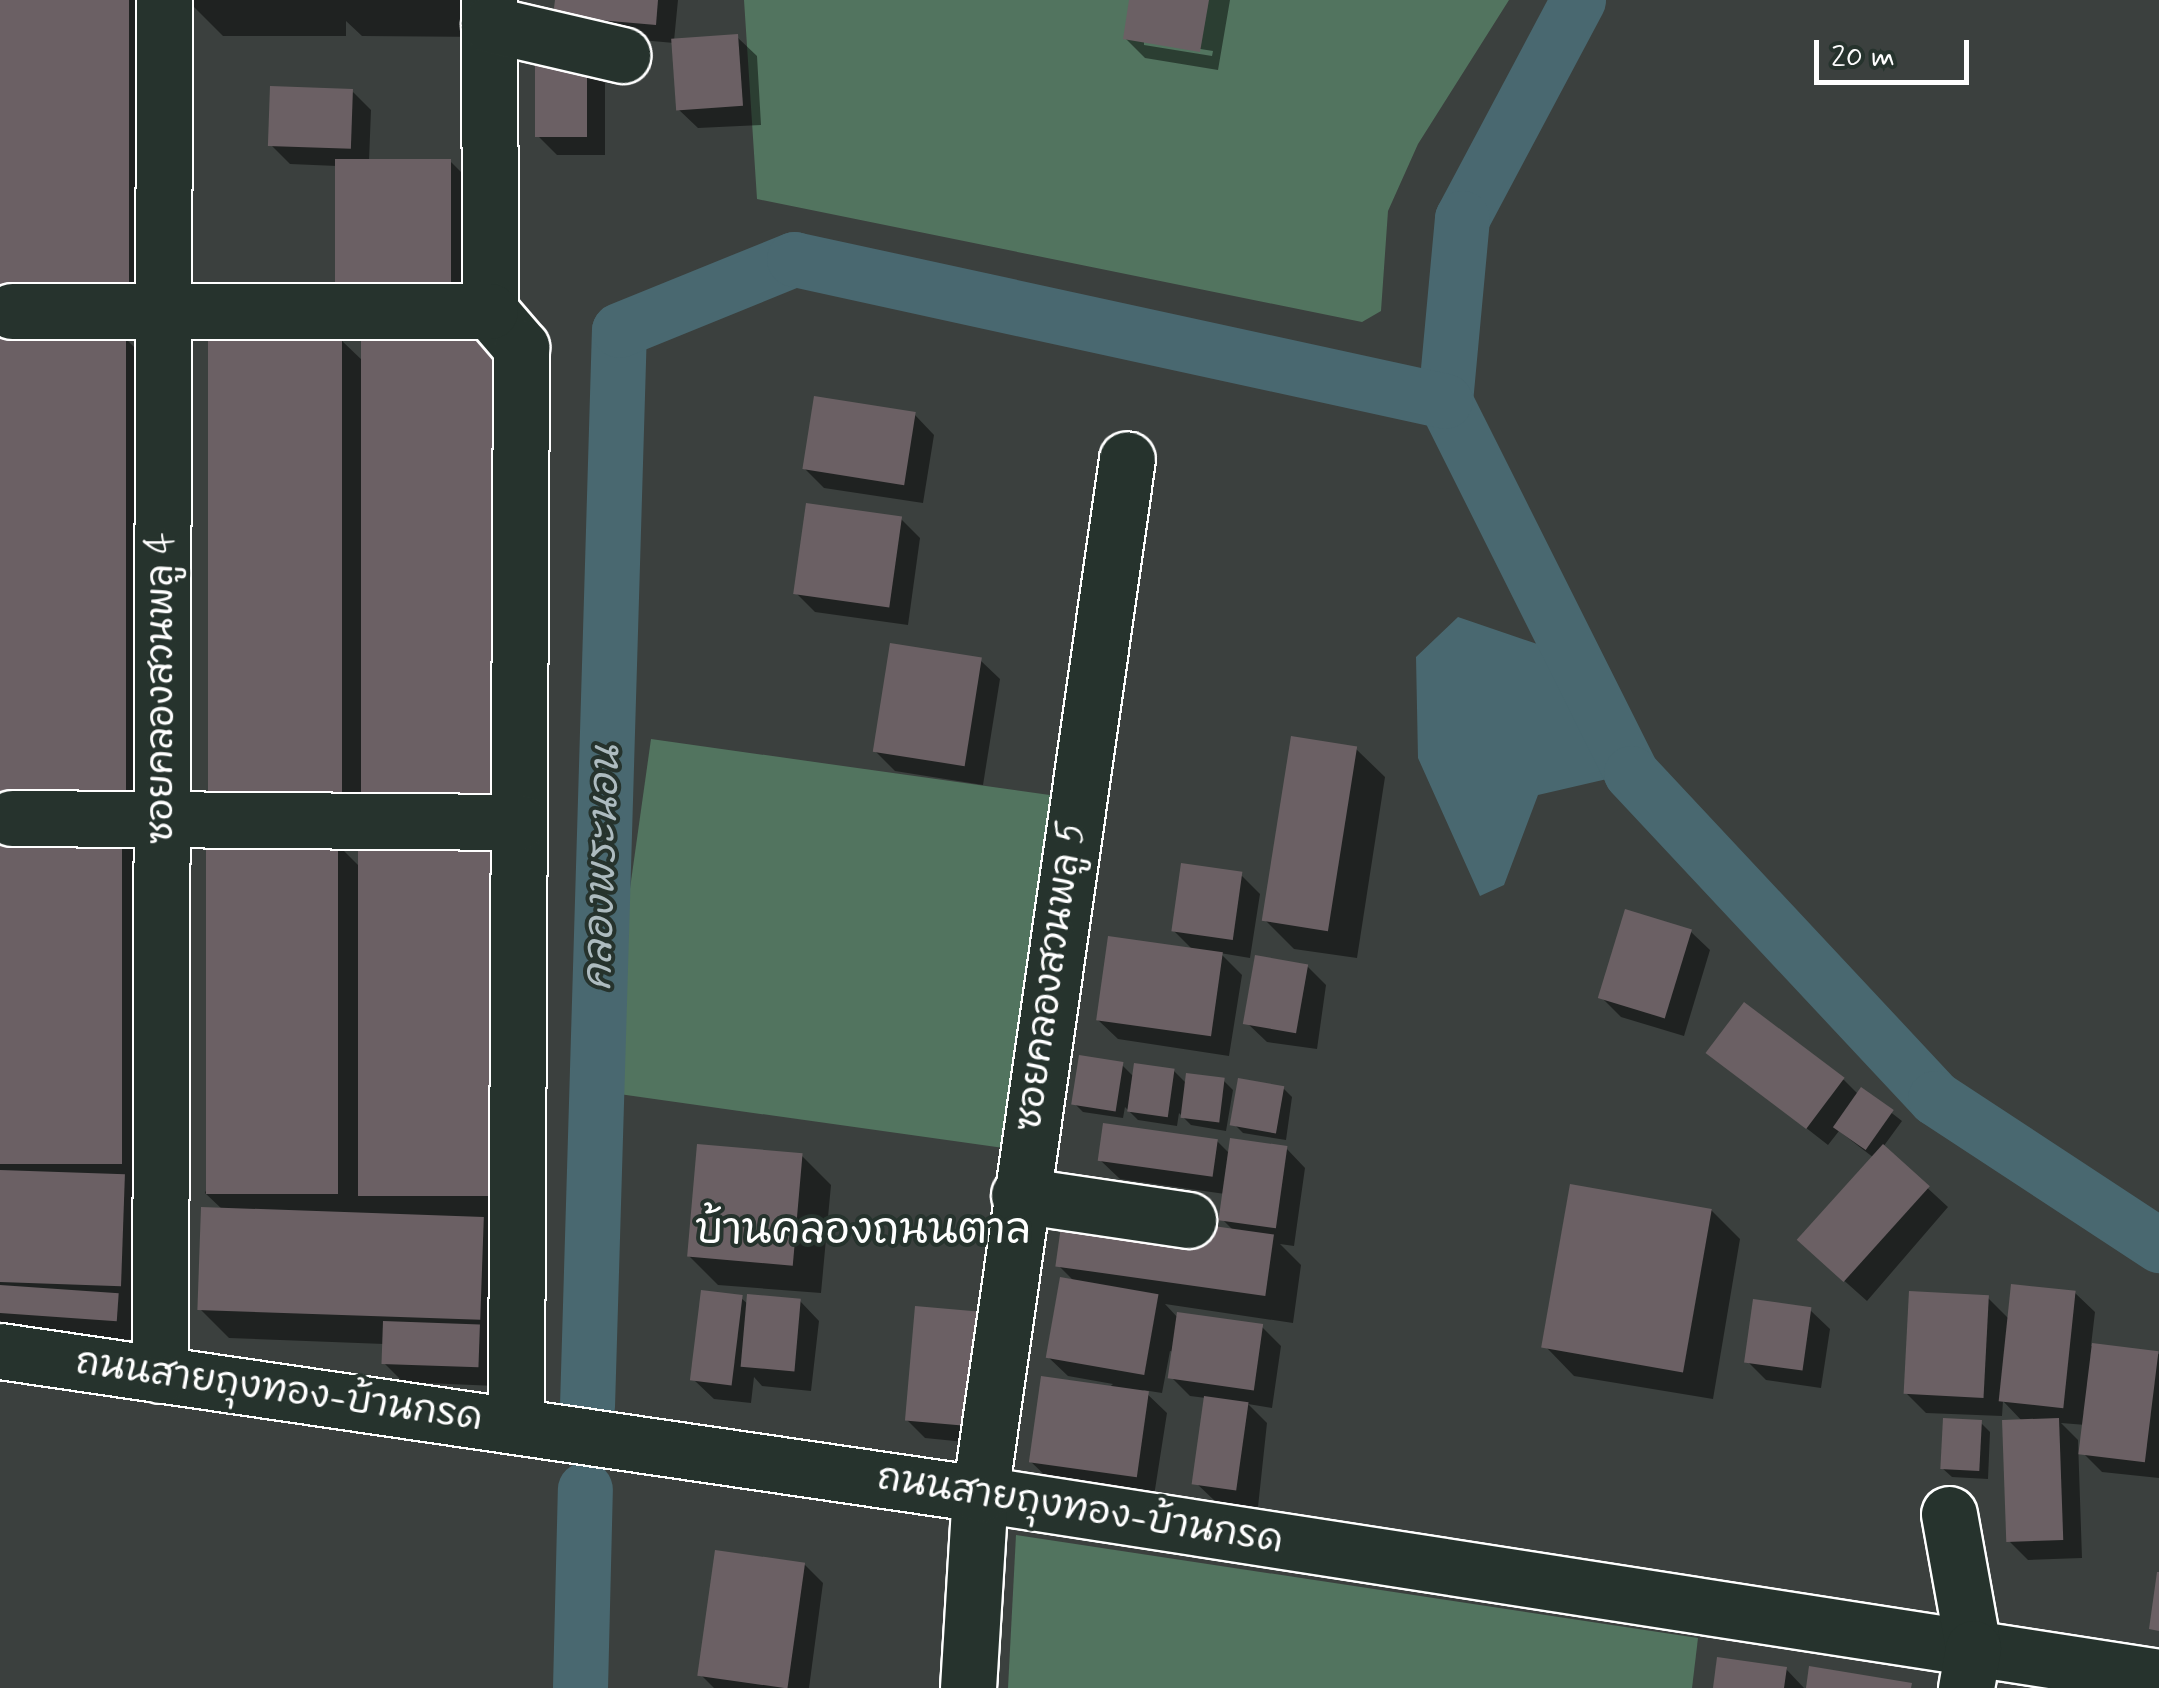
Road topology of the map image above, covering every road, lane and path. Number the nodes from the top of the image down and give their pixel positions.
1 (164, 0) edge
2 (489, 12) edge
3 (622, 55) dead end
4 (12, 311) dead end
5 (163, 311) junction
6 (490, 311) junction
7 (1127, 459) dead end
8 (12, 818) dead end
9 (161, 819) junction
10 (520, 822) junction
11 (1019, 1195) junction
12 (1188, 1220) dead end
13 (0, 1351) edge
14 (160, 1375) junction
15 (516, 1425) junction
16 (980, 1494) junction
17 (1949, 1514) dead end
18 (1970, 1668) edge
19 (2080, 1676) edge
20 (2159, 1677) edge
21 (968, 1688) edge

1 - 5 street, ซอยคลองสวนพลู 4
2 - 3 street
2 - 6 street
4 - 5 street
5 - 6 street
5 - 9 street, ซอยคลองสวนพลู 4
6 - 10 street
7 - 11 street, ซอยคลองสวนพลู 5
8 - 9 street
9 - 10 street
9 - 14 street, ซอยคลองสวนพลู 4
10 - 15 street
11 - 12 street
11 - 16 street, ซอยคลองสวนพลู 5
13 - 14 street, ถนนสายถุงทอง-บ้านกรด
14 - 15 street, ถนนสายถุงทอง-บ้านกรด
15 - 16 street, ถนนสายถุงทอง-บ้านกรด
16 - 18 street, ถนนสายถุงทอง-บ้านกรด
16 - 21 street, ซอยคลองสวนพลู 5
17 - 18 street
18 - 19 street, ถนนสายถุงทอง-บ้านกรด
19 - 20 street, ถนนสายถุงทอง-บ้านกรด

